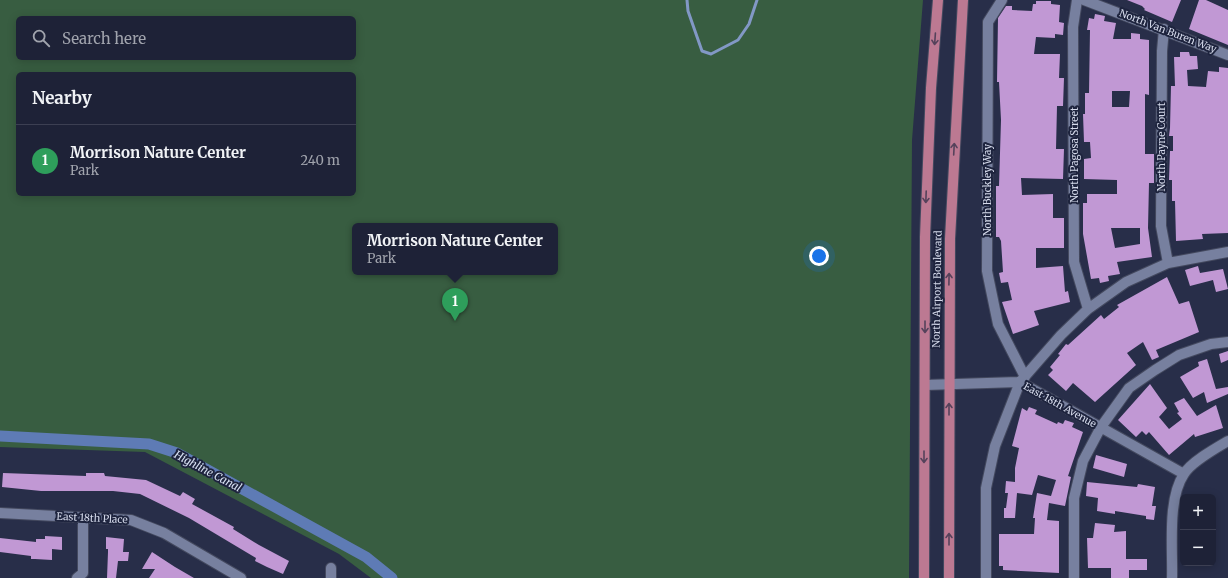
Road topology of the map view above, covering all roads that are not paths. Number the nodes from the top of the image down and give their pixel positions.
1 (938, 0) edge
2 (963, 0) edge
3 (1002, 0) edge
4 (1076, 0) edge
5 (1084, 0) edge
6 (1164, 29) junction
7 (1228, 55) edge
8 (1228, 252) edge
9 (1168, 263) junction
10 (1088, 309) junction
11 (1228, 342) edge
12 (1022, 379) junction
13 (948, 384) junction
14 (925, 385) junction
15 (1101, 427) junction
16 (1228, 441) edge
17 (1184, 474) junction
18 (0, 514) edge
19 (83, 517) junction
20 (77, 578) edge
21 (241, 578) edge
22 (924, 578) edge
23 (949, 578) edge
24 (986, 578) edge
25 (1074, 578) edge
26 (1172, 578) edge

1 -> 14 main road, North Airport Boulevard
13 -> 2 main road, North Airport Boulevard
3 - 12 street, North Buckley Way
4 - 10 street, North Pagosa Street
5 - 6 street, North Van Buren Way
6 - 7 street, North Van Buren Way
6 - 9 street, North Payne Court
8 - 9 street
9 - 10 street
10 - 12 street
11 - 15 street
12 - 13 street, East 18th Avenue
12 - 15 street, East 18th Avenue
12 - 24 street
13 - 14 street, East 18th Avenue
23 -> 13 main road, North Airport Boulevard
14 -> 22 main road, North Airport Boulevard
15 - 17 street, East 18th Avenue
15 - 25 street
16 - 17 street
17 - 26 street
18 - 19 street, East 18th Place
19 - 20 street
19 - 21 street, East 18th Place

